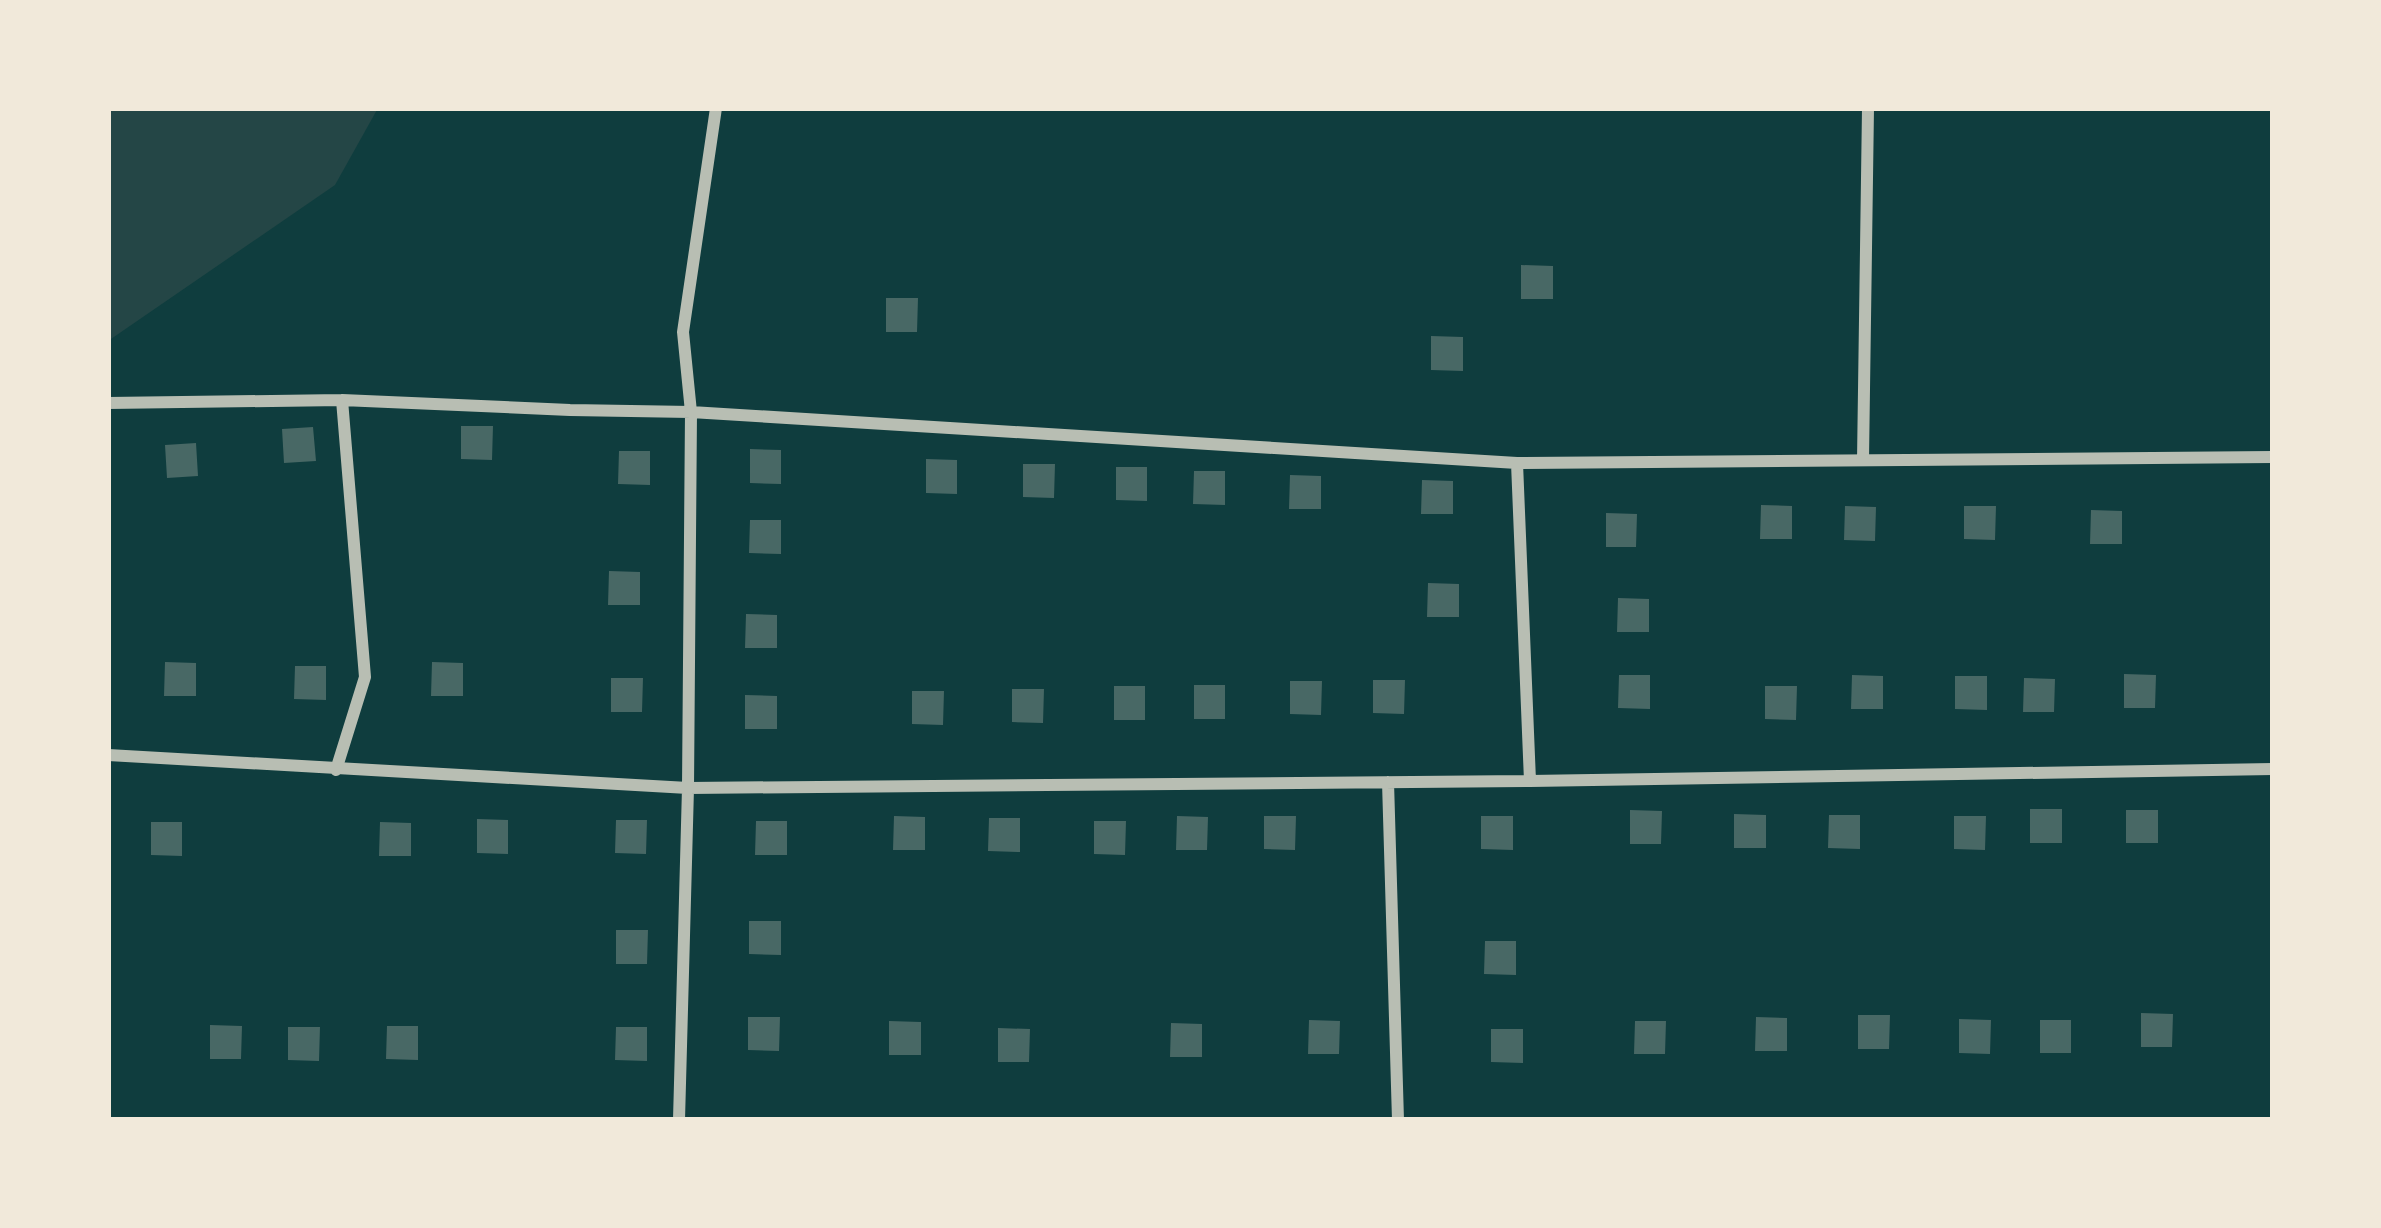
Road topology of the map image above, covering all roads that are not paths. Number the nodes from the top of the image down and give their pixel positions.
1 (716, 108) edge
2 (1868, 108) edge
3 (342, 400) junction
4 (108, 403) edge
5 (691, 412) junction
6 (2273, 457) edge
7 (1863, 460) junction
8 (1517, 463) junction
9 (108, 755) edge
10 (2273, 769) edge
11 (336, 770) junction
12 (1388, 782) junction
13 (1530, 782) junction
14 (688, 788) junction
15 (680, 1120) edge
16 (1398, 1120) edge

1 - 5 street
2 - 7 street
3 - 4 street
3 - 5 street
3 - 11 street
5 - 8 street
5 - 14 street
6 - 7 street
7 - 8 street
8 - 13 street
9 - 11 street
10 - 13 street
11 - 14 street
12 - 13 street
12 - 14 street
12 - 16 street
14 - 15 street

